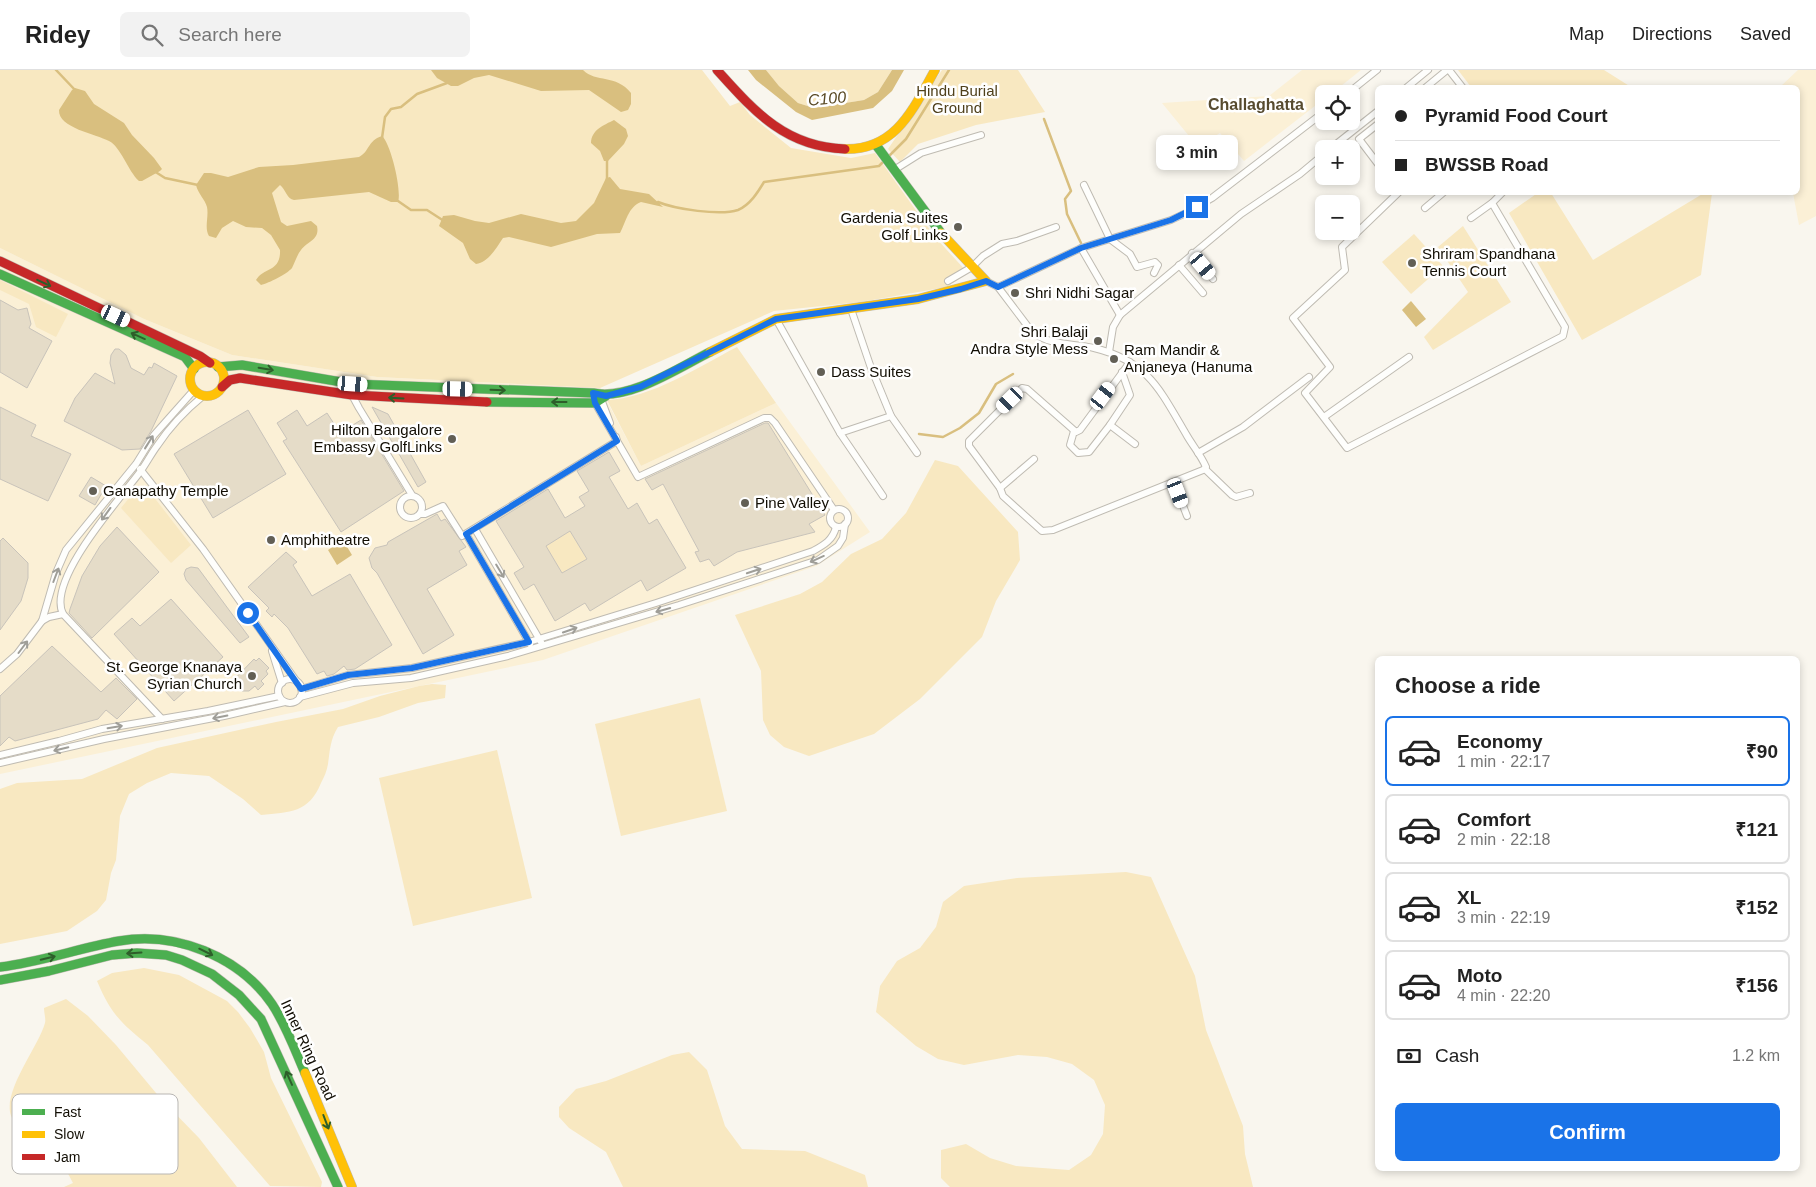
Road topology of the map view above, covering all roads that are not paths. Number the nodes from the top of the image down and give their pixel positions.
1 (717, 70) edge
2 (935, 70) edge
3 (1377, 70) edge
4 (1428, 70) edge
5 (1448, 70) edge
6 (1358, 85) edge
7 (1410, 85) edge
8 (1429, 85) edge
9 (1460, 85) edge
10 (1375, 113) edge
11 (1315, 119) edge
12 (1375, 126) edge
13 (981, 136) dead end
14 (1341, 140) edge
15 (876, 145) junction
16 (1375, 160) edge
17 (1315, 162) edge
18 (889, 163) junction
19 (1084, 185) dead end
20 (1396, 195) edge
21 (1440, 195) edge
22 (1500, 195) edge
23 (1492, 203) junction
24 (1425, 208) dead end
25 (1471, 218) dead end
26 (1056, 227) dead end
27 (1110, 239) junction
28 (1081, 248) junction
29 (1192, 253) junction
30 (0, 261) edge
31 (1179, 265) junction
32 (972, 267) junction
33 (0, 274) edge
34 (1154, 274) dead end
35 (1213, 279) dead end
36 (948, 281) dead end
37 (986, 281) junction
38 (998, 287) junction
39 (1203, 293) dead end
40 (851, 309) junction
41 (1120, 314) junction
42 (776, 319) junction
43 (1109, 352) junction
44 (1409, 357) dead end
45 (1130, 362) junction
46 (214, 365) junction
47 (194, 369) junction
48 (1122, 372) junction
49 (1309, 377) dead end
50 (353, 384) junction
51 (222, 387) junction
52 (458, 389) junction
53 (194, 390) junction
54 (352, 395) junction
55 (204, 396) junction
56 (599, 398) junction
57 (459, 401) junction
58 (891, 416) junction
59 (1324, 417) junction
60 (1110, 426) junction
61 (1074, 431) junction
62 (840, 433) junction
63 (617, 441) junction
64 (1135, 444) dead end
65 (917, 453) dead end
66 (1198, 453) junction
67 (1034, 459) dead end
68 (136, 464) junction
69 (1205, 468) junction
70 (141, 470) junction
71 (1174, 482) junction
72 (1000, 488) junction
73 (1250, 493) dead end
74 (412, 496) junction
75 (883, 496) dead end
76 (834, 510) junction
77 (420, 514) junction
78 (1187, 516) dead end
79 (845, 524) junction
80 (836, 527) junction
81 (475, 529) junction
82 (466, 534) junction
83 (63, 614) junction
84 (42, 621) junction
85 (540, 639) junction
86 (529, 642) junction
87 (270, 645) junction
88 (543, 646) junction
89 (532, 650) junction
90 (0, 669) edge
91 (297, 682) junction
92 (282, 683) junction
93 (301, 689) junction
94 (279, 696) junction
95 (300, 697) junction
96 (285, 702) junction
97 (162, 719) junction
98 (0, 755) edge
99 (0, 763) edge
100 (0, 967) edge
101 (0, 980) edge
102 (346, 1172) junction
103 (333, 1177) junction
104 (338, 1187) edge
105 (352, 1187) edge

1 - 15 street
2 - 15 street
3 - 6 street
4 - 7 street
5 - 8 street
5 - 9 street
10 - 14 street
11 - 27 street
12 - 16 street
13 - 18 street
15 - 18 street
17 - 29 street
18 - 32 street
19 - 27 street
20 - 59 street
21 - 24 street
22 - 23 street
23 - 25 street
23 - 59 street
26 - 32 street
27 - 28 street
27 - 34 street
28 - 38 street
28 - 41 street
29 - 31 street
29 - 35 street
30 -> 46 street
31 - 39 street
31 - 41 street
32 - 36 street
32 - 37 street
47 -> 33 street
37 - 38 street
37 - 40 street
38 - 43 street
40 - 42 street
40 - 58 street
41 - 43 street
42 - 56 street
42 - 62 street
43 - 45 street
44 - 59 street
45 - 48 street
45 - 66 street
46 - 47 street
46 -> 50 street
46 - 51 street
47 - 53 street
48 - 60 street
48 - 61 street
49 - 66 street
50 - 52 street
50 - 54 street
51 - 54 street
51 - 55 street
52 -> 56 street
52 - 57 street
53 - 55 street
68 -> 53 street
57 -> 54 street
54 - 74 street
55 - 70 street
56 -> 57 street
56 - 63 street
58 - 62 street
58 - 65 street
60 - 61 street
60 - 64 street
61 - 72 street
62 - 75 street
63 - 76 street
63 - 81 street
66 - 69 street
67 - 72 street
68 - 70 street
84 -> 68 street
69 - 71 street
69 - 73 street
70 -> 83 street
70 - 87 street
71 - 72 street
71 - 78 street
74 - 77 street
74 - 77 street
76 - 79 street
76 - 80 street
77 - 82 street
79 - 80 street
79 -> 88 street
85 -> 80 street
81 - 82 street
81 -> 85 street
82 - 86 street
83 - 84 street
83 - 97 street
90 -> 84 street
85 - 86 street
85 - 88 street
86 - 89 street
86 - 93 street
87 - 91 street
87 - 92 street
88 - 89 street
89 - 95 street
91 - 92 street
91 - 93 street
92 - 94 street
93 - 95 street
94 - 96 street
94 - 97 street
95 - 96 street
96 -> 99 street
98 -> 97 street
100 -> 102 street, Inner Ring Road
103 -> 101 street, Inner Ring Road
102 - 103 street
102 - 105 street, Inner Ring Road
103 - 104 street, Inner Ring Road

